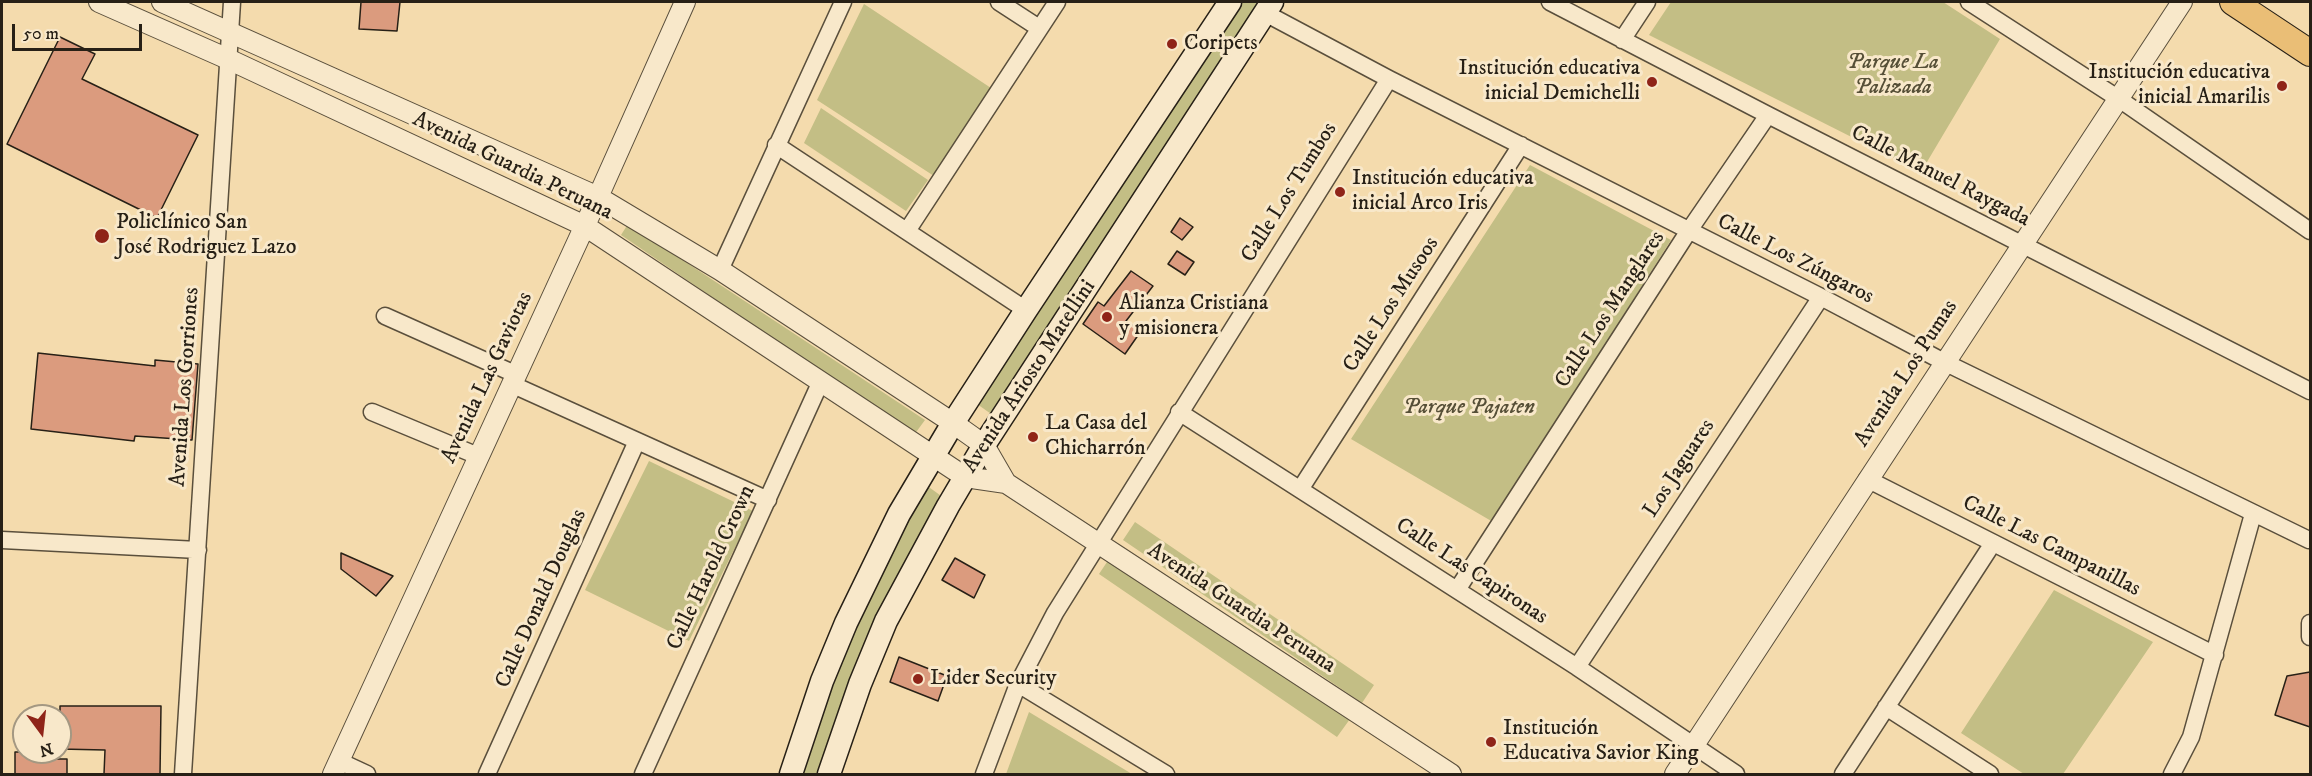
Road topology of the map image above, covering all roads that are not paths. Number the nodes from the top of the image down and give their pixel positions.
1 (162, 2) edge
2 (232, 2) edge
3 (685, 2) edge
4 (843, 2) edge
5 (999, 2) edge
6 (1057, 2) edge
7 (1230, 2) edge
8 (1550, 2) edge
9 (1647, 2) edge
10 (1969, 2) edge
11 (2182, 2) edge
12 (2234, 2) edge
13 (112, 4) edge
14 (1269, 7) edge
15 (1039, 28) junction
16 (230, 33) junction
17 (1622, 40) junction
18 (2310, 53) edge
19 (228, 59) junction
20 (1389, 79) junction
21 (2119, 99) junction
22 (1768, 116) junction
23 (776, 145) junction
24 (1521, 146) junction
25 (598, 197) junction
26 (585, 226) junction
27 (907, 231) junction
28 (2310, 231) edge
29 (1688, 232) junction
30 (2022, 244) junction
31 (720, 270) junction
32 (1821, 297) junction
33 (1026, 310) junction
34 (385, 316) dead end
35 (1944, 362) junction
36 (513, 379) junction
37 (821, 381) junction
38 (2310, 391) edge
39 (372, 412) dead end
40 (1179, 412) junction
41 (953, 423) junction
42 (637, 441) junction
43 (984, 446) junction
44 (478, 456) junction
45 (934, 456) junction
46 (965, 477) junction
47 (1867, 479) junction
48 (1006, 483) junction
49 (1301, 488) junction
50 (768, 501) junction
51 (2253, 514) junction
52 (2, 540) edge
53 (2309, 540) dead end
54 (1993, 543) junction
55 (1098, 546) junction
56 (198, 550) junction
57 (1457, 591) junction
58 (2310, 623) edge
59 (2310, 637) edge
60 (2215, 655) junction
61 (1576, 667) junction
62 (1018, 684) junction
63 (1886, 707) junction
64 (1693, 746) junction
65 (336, 768) edge
66 (183, 774) edge
67 (367, 774) edge
68 (487, 774) edge
69 (643, 774) edge
70 (791, 774) edge
71 (829, 774) edge
72 (984, 774) edge
73 (1166, 774) edge
74 (1451, 774) edge
75 (1676, 774) edge
76 (1736, 774) edge
77 (1844, 774) edge
78 (1990, 774) edge
79 (2172, 774) edge

1 - 16 street, Avenida Guardia Peruana
2 - 16 street, Avenida Los Gorriones
3 - 25 street, Avenida Las Gaviotas
4 - 23 street
5 - 15 street
6 - 15 street
7 - 33 main road, Avenida Ariosto Matellini
8 - 17 street, Calle Manuel Raygada
9 - 17 street
10 - 21 street
11 - 21 street, Avenida Los Pumas
12 - 18 main road
13 - 19 street, Avenida Guardia Peruana
14 - 20 street, Calle Los Zúngaros
14 - 43 main road, Avenida Ariosto Matellini
15 - 27 street
16 - 19 street, Avenida Los Gorriones
16 - 25 street, Avenida Guardia Peruana
17 - 22 street, Calle Manuel Raygada
19 - 26 street, Avenida Guardia Peruana
19 - 56 street, Avenida Los Gorriones
20 - 24 street, Calle Los Zúngaros
20 - 40 street, Calle Los Tumbos
21 - 28 street
21 - 30 street, Avenida Los Pumas
22 - 29 street, Calle Los Manglares
22 - 30 street, Calle Manuel Raygada
23 - 27 street
23 - 31 street
24 - 29 street, Calle Los Zúngaros
24 - 49 street, Calle Los Musoos
25 - 26 street, Avenida Las Gaviotas
25 - 31 street, Avenida Guardia Peruana
26 - 36 street, Avenida Las Gaviotas
26 - 37 street, Avenida Guardia Peruana
27 - 33 street
29 - 32 street, Calle Los Zúngaros
29 - 57 street, Calle Los Manglares
30 - 35 street, Avenida Los Pumas
30 - 38 street, Calle Manuel Raygada
31 - 41 street, Avenida Guardia Peruana
32 - 35 street, Calle Los Zúngaros
32 - 61 street, Los Jaguares
33 - 41 main road, Avenida Ariosto Matellini
34 - 36 street
35 - 47 street, Avenida Los Pumas
35 - 51 street, Calle Los Zúngaros
36 - 42 street
36 - 44 street, Avenida Las Gaviotas
37 - 45 street, Avenida Guardia Peruana
37 - 50 street, Calle Harold Crown
39 - 44 street
40 - 49 street, Calle Las Capironas
40 - 55 street, Calle Los Tumbos
41 - 43 street, Avenida Guardia Peruana
41 - 45 main road, Avenida Ariosto Matellini
42 - 50 street
42 - 68 street, Calle Donald Douglas
43 - 46 main road, Avenida Ariosto Matellini
43 - 48 street, Avenida Guardia Peruana
44 - 65 street, Avenida Las Gaviotas
45 - 46 street, Avenida Guardia Peruana
45 - 70 main road, Avenida Ariosto Matellini
46 - 48 street, Avenida Guardia Peruana
46 - 71 main road, Avenida Ariosto Matellini
47 - 54 street, Calle Las Campanillas
47 - 64 street, Avenida Los Pumas
48 - 55 street, Avenida Guardia Peruana
49 - 57 street, Calle Las Capironas
50 - 69 street, Calle Harold Crown
51 - 53 street, Calle Los Zúngaros
51 - 60 street
52 - 56 street
54 - 60 street, Calle Las Campanillas
54 - 63 street
55 - 62 street, Calle Los Tumbos
55 - 74 street, Avenida Guardia Peruana
56 - 66 street, Avenida Los Gorriones
57 - 61 street, Calle Las Capironas
58 - 59 street
60 - 79 street
61 - 64 street, Calle Las Capironas
62 - 72 street, Calle Los Tumbos
62 - 73 street
63 - 77 street
63 - 78 street
64 - 75 street, Avenida Los Pumas
64 - 76 street, Calle Las Capironas
65 - 67 street

